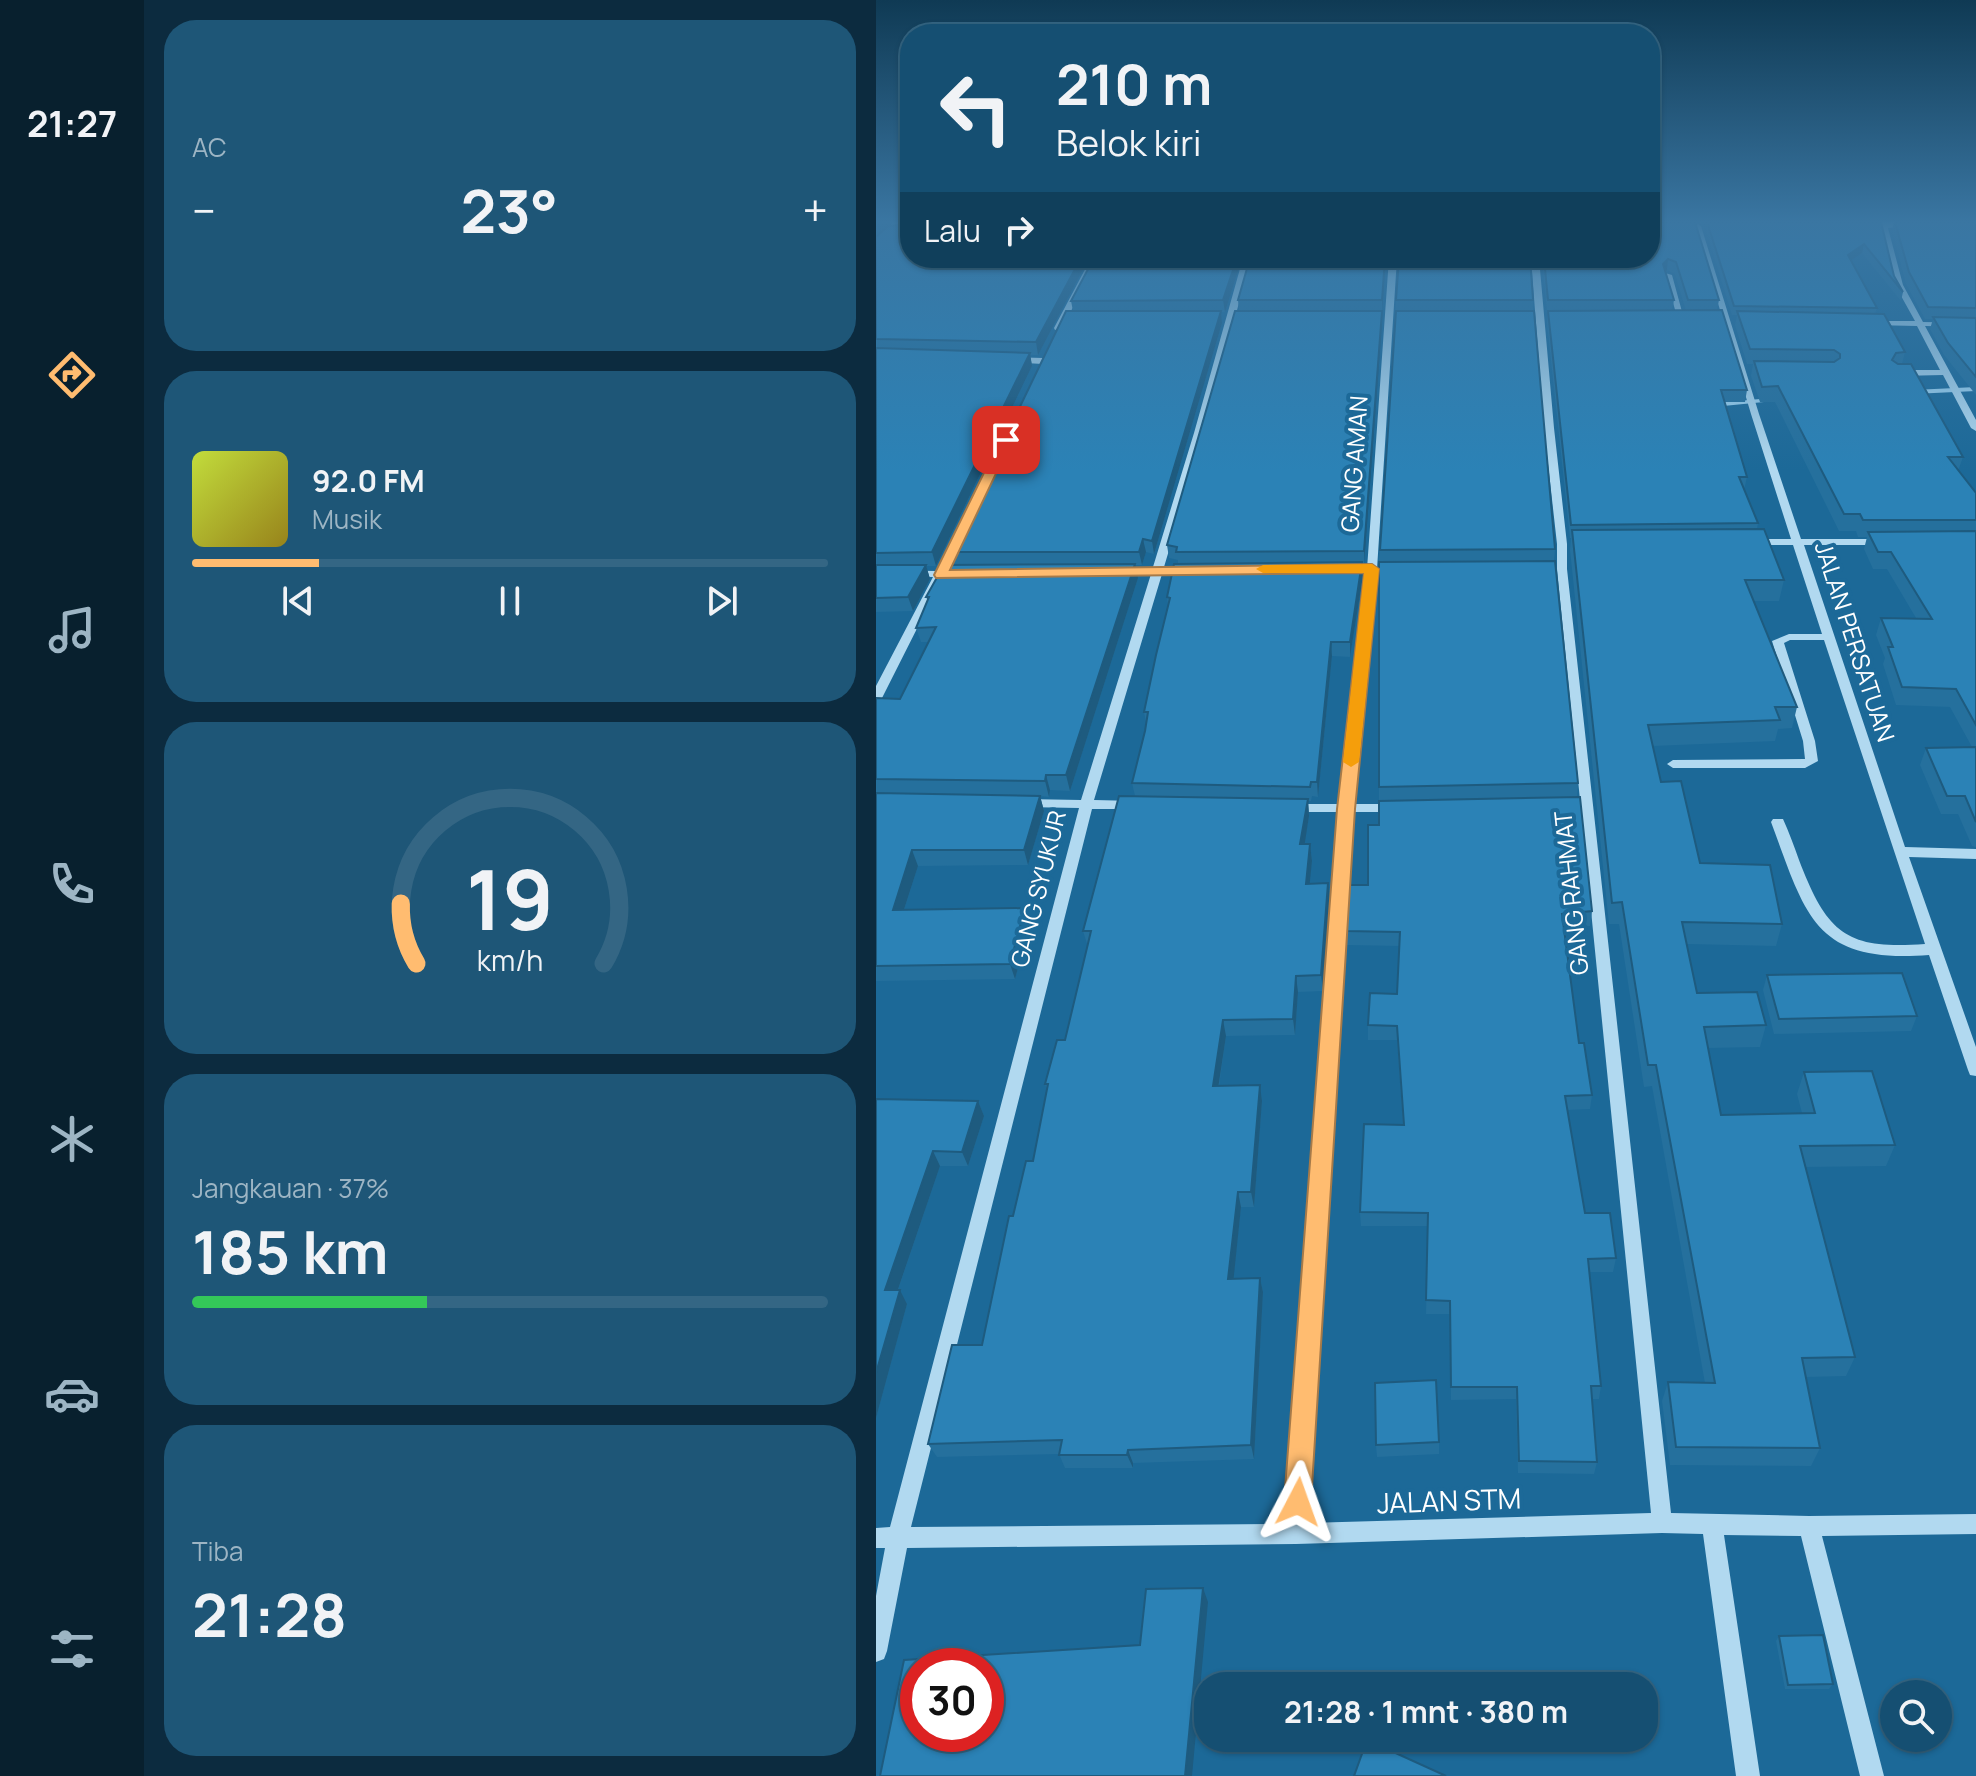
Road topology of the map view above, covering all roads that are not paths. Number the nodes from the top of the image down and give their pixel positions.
1 (1070, 305) edge
2 (1234, 305) edge
3 (1391, 305) edge
4 (1540, 305) edge
5 (1677, 305) edge
6 (1723, 305) edge
7 (1909, 305) edge
8 (1526, 317) edge
9 (1541, 317) junction
10 (1556, 317) edge
11 (1666, 317) edge
12 (1681, 317) junction
13 (1697, 317) edge
14 (1712, 317) edge
15 (1063, 318) junction
16 (1078, 318) edge
17 (1374, 318) edge
18 (1390, 318) junction
19 (1405, 318) edge
20 (1215, 319) edge
21 (1230, 319) junction
22 (1246, 319) edge
23 (1727, 319) junction
24 (1743, 320) edge
25 (1855, 322) edge
26 (1918, 323) junction
27 (1976, 325) edge
28 (1056, 332) edge
29 (1050, 347) edge
30 (997, 359) edge
31 (1043, 361) junction
32 (1742, 370) junction
33 (1755, 370) edge
34 (1894, 373) edge
35 (1037, 374) edge
36 (1946, 376) junction
37 (1976, 428) edge
38 (961, 533) edge
39 (1735, 542) edge
40 (1798, 542) junction
41 (1902, 542) edge
42 (1356, 569) edge
43 (1372, 569) junction
44 (1388, 569) edge
45 (1157, 570) junction
46 (1203, 570) edge
47 (1111, 571) edge
48 (876, 573) edge
49 (972, 574) edge
50 (941, 575) junction
51 (1829, 637) junction
52 (876, 698) edge
53 (1673, 764) dead end
54 (1011, 803) edge
55 (1086, 805) junction
56 (1147, 806) edge
57 (1269, 808) edge
58 (1406, 808) edge
59 (1346, 809) junction
60 (1778, 822) dead end
61 (1900, 852) junction
62 (1976, 854) edge
63 (1934, 949) junction
64 (1976, 1070) edge
65 (1662, 1523) junction
66 (1712, 1523) junction
67 (1976, 1524) edge
68 (1809, 1526) junction
69 (1296, 1534) junction
70 (876, 1538) edge
71 (898, 1538) junction
72 (876, 1651) edge
73 (1748, 1776) edge
74 (1872, 1776) edge

1 - 15 street
2 - 21 street, GANG SYUKUR
3 - 18 street, GANG AMAN
4 - 9 street, GANG RAHMAT
5 - 12 street
6 - 23 street, JALAN PERSATUAN
7 - 26 street
8 - 9 street
9 - 10 street
9 - 65 street, GANG RAHMAT
11 - 12 street
12 - 13 street
14 - 23 street
15 - 16 street
15 - 28 street
17 - 18 street
18 - 19 street
18 - 43 street, GANG AMAN
20 - 21 street
21 - 22 street
21 - 45 street, GANG SYUKUR
23 - 24 street
23 - 32 street, JALAN PERSATUAN
25 - 26 street
26 - 27 street
26 - 36 street
29 - 31 street
30 - 31 street
31 - 35 street
32 - 33 street
32 - 40 street, JALAN PERSATUAN
34 - 36 street
36 - 37 street
38 - 50 street
39 - 40 street
40 - 41 street
40 - 51 street, JALAN PERSATUAN
42 - 43 street
43 - 44 street
43 - 59 street, GANG AMAN
45 - 46 street
45 - 47 street
45 - 55 street, GANG SYUKUR
48 - 50 street
49 - 50 street
50 - 52 street
51 - 53 street
51 - 61 street, JALAN PERSATUAN
54 - 55 street
55 - 56 street
55 - 71 street, GANG SYUKUR
57 - 59 street
58 - 59 street
59 - 69 street, GANG AMAN
60 - 63 street
61 - 62 street
61 - 63 street, JALAN PERSATUAN
63 - 64 street, JALAN PERSATUAN
65 - 66 street, JALAN STM
65 - 69 street, JALAN STM
66 - 68 street, JALAN STM
66 - 73 street
67 - 68 street, JALAN STM
68 - 74 street
69 - 71 street, JALAN STM
70 - 71 street, JALAN STM
71 - 72 street, GANG SYUKUR

